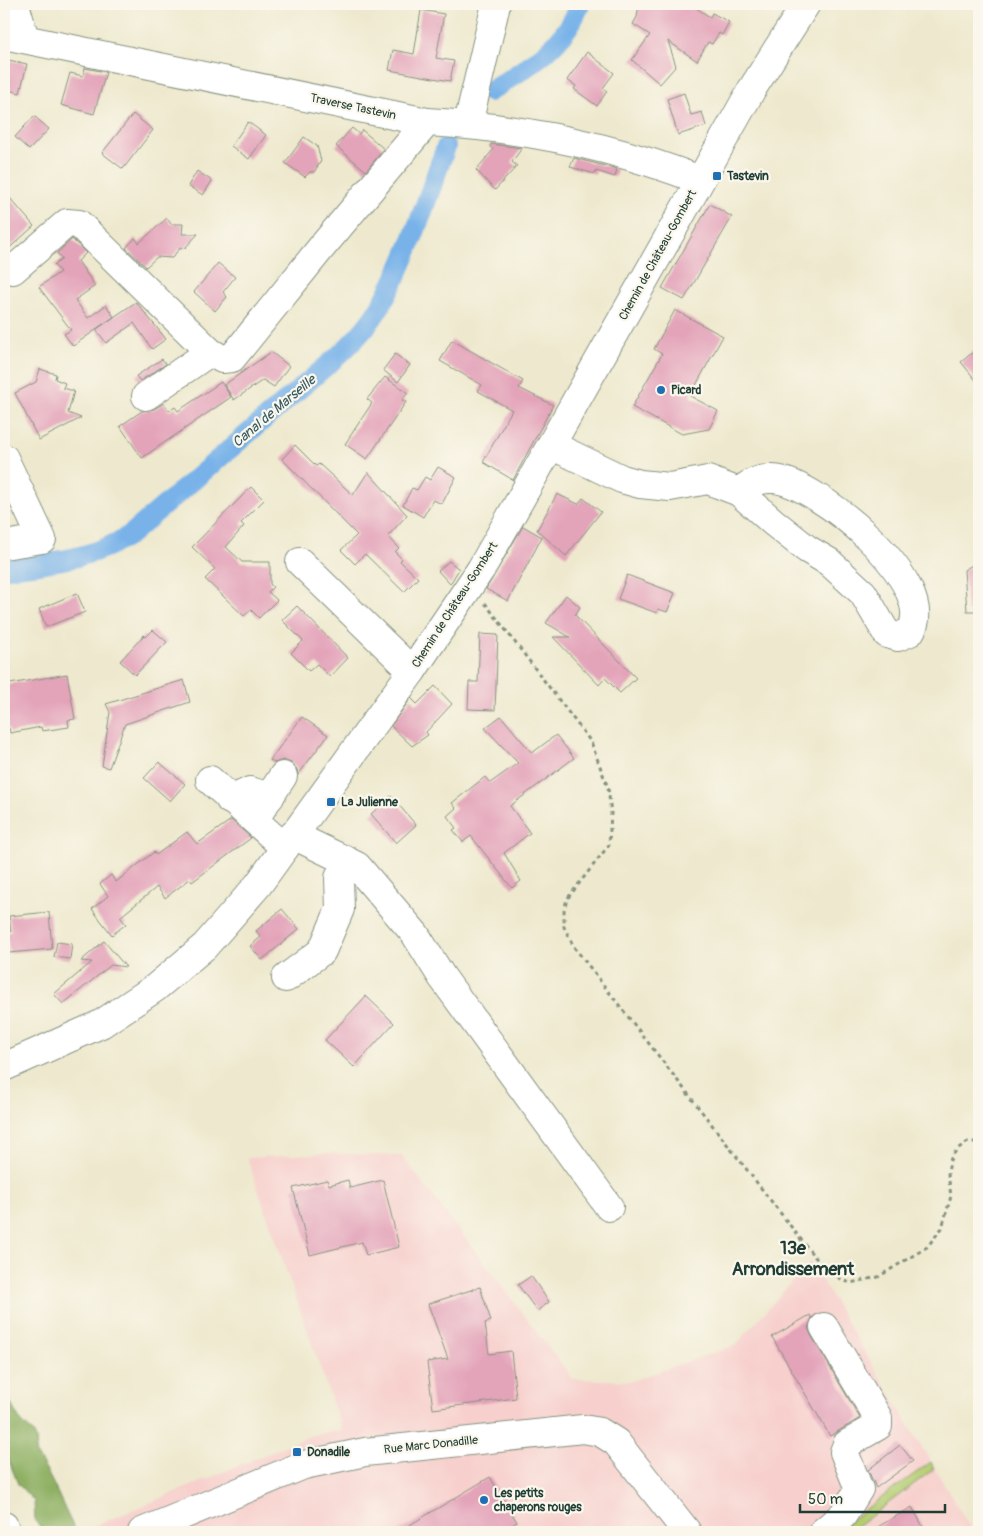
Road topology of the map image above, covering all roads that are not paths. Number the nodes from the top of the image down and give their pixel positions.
1 (15, 4) edge
2 (496, 4) edge
3 (806, 4) edge
4 (14, 37) edge
5 (427, 122) junction
6 (468, 124) junction
7 (700, 180) junction
8 (13, 270) dead end
9 (210, 352) junction
10 (146, 396) dead end
11 (551, 445) junction
12 (4, 458) edge
13 (739, 492) junction
14 (4, 545) edge
15 (300, 562) dead end
16 (412, 671) junction
17 (210, 780) dead end
18 (272, 794) dead end
19 (230, 800) junction
20 (289, 841) junction
21 (346, 860) junction
22 (286, 978) dead end
23 (53, 1047) junction
24 (4, 1068) edge
25 (4, 1082) edge
26 (609, 1207) dead end
27 (824, 1327) dead end
28 (4, 1526) edge
29 (6, 1532) edge
30 (142, 1532) edge
31 (687, 1532) edge
32 (822, 1532) edge

1 - 4 street
2 - 6 street
3 - 7 street, Chemin de Château-Gombert
4 - 5 street, Traverse Tastevin
5 - 6 street, Traverse Tastevin
5 - 9 street
6 - 7 street, Traverse Tastevin
7 - 11 street, Chemin de Château-Gombert
8 - 9 street
9 - 10 street
11 - 13 street
11 - 16 street, Chemin de Château-Gombert
12 - 14 street
13 - 13 street
15 - 16 street
16 - 20 street, Chemin de Château-Gombert
17 - 19 street
18 - 19 street
19 - 20 street
20 - 21 street
20 - 23 street, Chemin de Château-Gombert
21 - 22 street
21 - 26 street
23 - 24 street, Chemin de Château-Gombert
23 - 25 street, Chemin de Château-Gombert
27 - 32 street
28 - 29 street
30 - 31 street, Rue Marc Donadille

